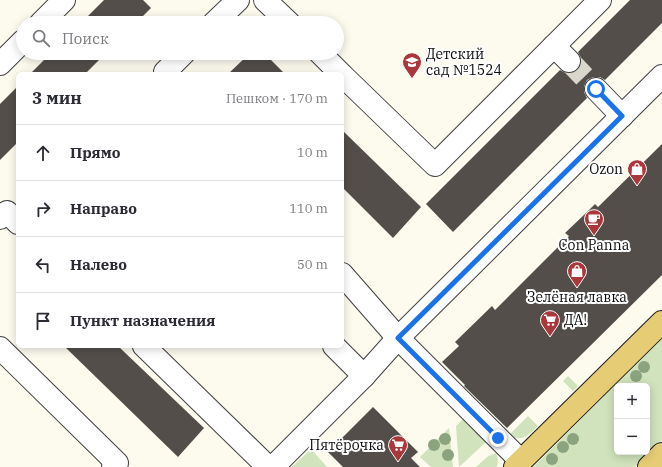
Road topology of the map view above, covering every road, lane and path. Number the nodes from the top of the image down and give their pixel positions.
1 (64, 0) edge
2 (238, 0) edge
3 (265, 0) edge
4 (600, 0) edge
5 (48, 16) edge
6 (221, 16) edge
7 (282, 16) edge
8 (554, 46) junction
9 (16, 48) edge
10 (177, 60) edge
11 (327, 60) edge
12 (569, 61) tunnel mouth
13 (0, 64) edge
14 (166, 72) edge
15 (340, 72) edge
16 (344, 76) edge
17 (662, 76) edge
18 (596, 89) tunnel mouth
19 (622, 116) junction
20 (344, 276) edge
21 (662, 322) edge
22 (398, 338) junction
23 (0, 348) edge
24 (146, 348) edge
25 (336, 348) edge
26 (364, 376) junction
27 (662, 454) edge
28 (518, 464) edge
29 (113, 467) edge
30 (268, 467) edge
31 (273, 467) edge
32 (649, 467) edge

1 - 5 lane
2 - 6 lane
3 - 7 lane
4 - 8 lane
8 - 12 lane
8 - 16 lane
9 - 13 lane
10 - 14 lane
11 - 15 lane
17 - 19 lane
18 - 19 lane
19 - 22 lane
20 - 22 lane
21 - 28 main road
22 - 26 lane
22 - 28 lane
23 - 29 lane
24 - 30 lane
25 - 26 lane
26 - 31 lane
27 - 32 main road

